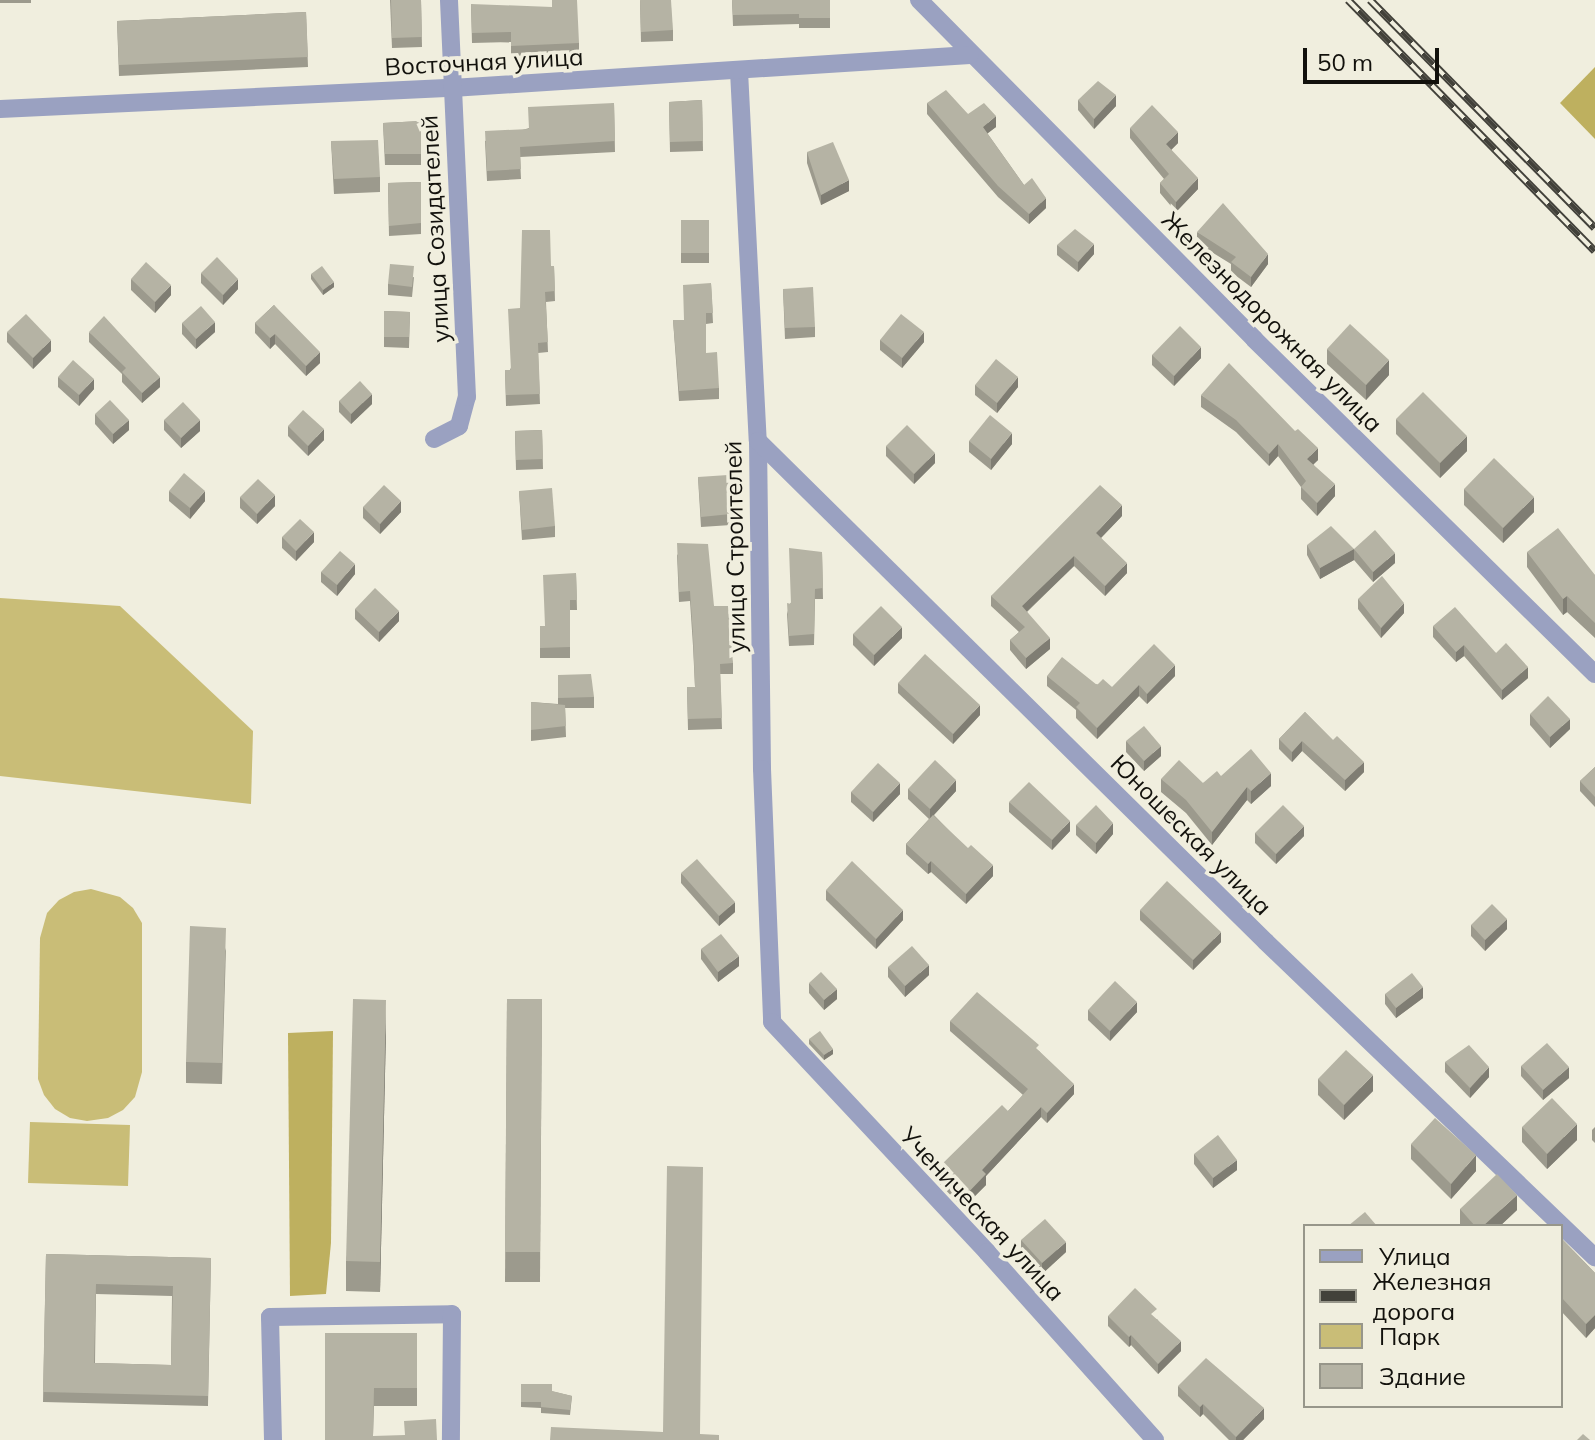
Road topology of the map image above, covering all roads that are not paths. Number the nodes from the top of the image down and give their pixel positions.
1 (449, 0) edge
2 (919, 0) edge
3 (970, 55) junction
4 (739, 71) junction
5 (452, 88) junction
6 (0, 109) edge
7 (434, 439) dead end
8 (758, 441) junction
9 (1595, 674) edge
10 (772, 1022) joint
11 (1560, 1224) edge
12 (1563, 1227) edge
13 (1595, 1258) edge
14 (273, 1440) edge
15 (451, 1440) edge
16 (1155, 1440) edge

1 - 5 street, улица Созидателей
2 - 3 street, Железнодорожная улица
3 - 4 street, Восточная улица
3 - 9 street, Железнодорожная улица
4 - 5 street, Восточная улица
4 - 8 street, улица Строителей
5 - 6 street, Восточная улица
5 - 7 street, улица Созидателей
8 - 10 street, улица Строителей
8 - 11 street, Юношеская улица
10 - 16 street, Ученическая улица
12 - 13 street, Юношеская улица
14 - 15 street

